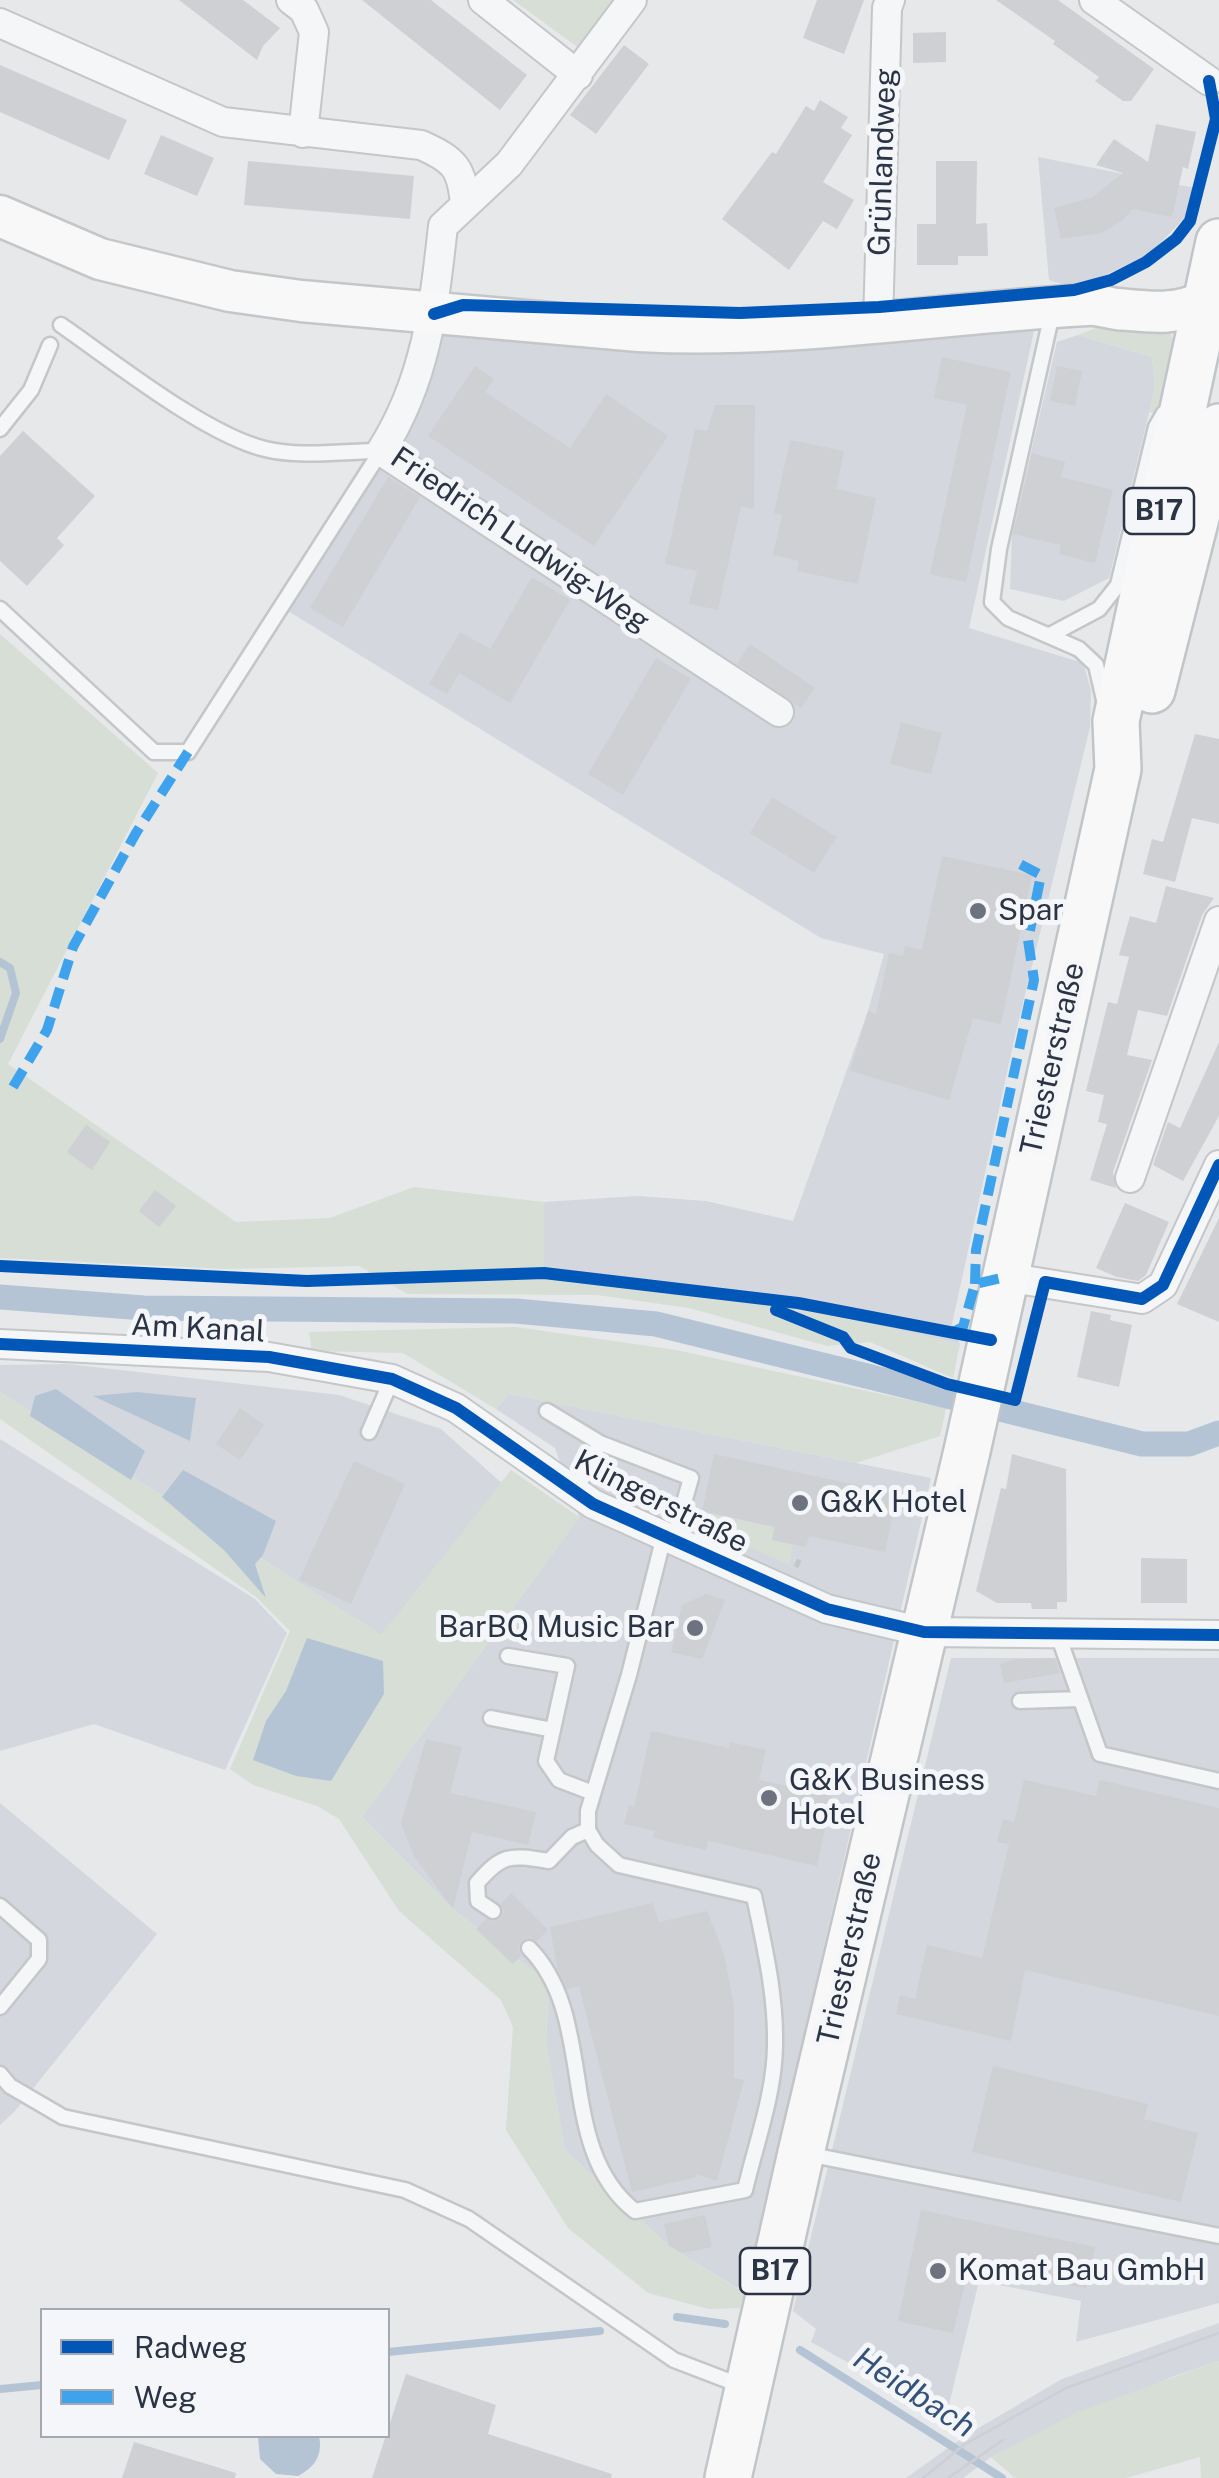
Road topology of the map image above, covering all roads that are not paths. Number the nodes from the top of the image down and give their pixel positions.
1 (291, 0) edge
2 (483, 0) edge
3 (632, 0) edge
4 (890, 0) edge
5 (1094, 0) edge
6 (0, 23) edge
7 (1214, 74) edge
8 (578, 75) junction
9 (303, 133) junction
10 (465, 206) junction
11 (0, 216) edge
12 (1219, 242) edge
13 (1212, 303) edge
14 (1053, 308) junction
15 (434, 314) junction
16 (878, 324) junction
17 (61, 325) dead end
18 (50, 346) dead end
19 (1185, 392) junction
20 (1219, 427) edge
21 (0, 428) edge
22 (381, 451) junction
23 (0, 609) edge
24 (1050, 635) junction
25 (780, 712) dead end
26 (1116, 721) junction
27 (1118, 769) junction
28 (1219, 921) edge
29 (1219, 1165) edge
30 (1130, 1178) dead end
31 (1005, 1277) junction
32 (0, 1344) edge
33 (392, 1379) junction
34 (548, 1410) dead end
35 (369, 1432) dead end
36 (600, 1443) junction
37 (576, 1492) junction
38 (669, 1538) junction
39 (924, 1632) junction
40 (1058, 1634) junction
41 (1219, 1635) edge
42 (508, 1656) dead end
43 (1080, 1700) junction
44 (1020, 1701) dead end
45 (491, 1718) dead end
46 (553, 1730) junction
47 (1219, 1781) edge
48 (594, 1793) junction
49 (588, 1830) junction
50 (0, 1906) edge
51 (493, 1912) dead end
52 (529, 1948) dead end
53 (0, 2008) edge
54 (0, 2074) edge
55 (801, 2153) junction
56 (1219, 2236) edge
57 (749, 2388) junction
58 (728, 2478) edge

1 - 9 street
2 - 8 street
3 - 8 street, Friedrich Ludwig-Weg
4 - 16 street, Grünlandweg
5 - 7 street
6 - 9 street
8 - 10 street, Friedrich Ludwig-Weg
9 - 10 street
10 - 15 street, Friedrich Ludwig-Weg
11 - 15 street
12 - 13 main road, Triesterstraße / B17
13 - 14 street
13 - 19 main road, Triesterstraße / B17
14 - 16 street
14 - 24 lane
15 - 16 street
15 - 22 street, Friedrich Ludwig-Weg
17 - 22 lane
18 - 21 lane
19 - 24 lane
19 - 26 main road, Triesterstraße / B17
20 - 27 main road, Triesterstraße / B17
22 - 23 lane
22 - 25 street, Friedrich Ludwig-Weg
24 - 26 lane
26 - 27 main road, Triesterstraße / B17
27 - 31 main road, Triesterstraße / B17
28 - 30 street
29 - 31 street
31 - 39 main road, Triesterstraße / B17
32 - 33 street, Am Kanal
33 - 35 lane
33 - 37 street, Klingerstraße
34 - 36 lane
36 - 37 lane
36 - 38 lane
37 - 38 street, Klingerstraße
38 - 39 street, Klingerstraße
38 - 48 lane, Klingerstraße
39 - 40 street, Klingerstraße
39 - 55 main road, Triesterstraße / B17
40 - 41 street, Klingerstraße
40 - 43 lane
42 - 46 lane
43 - 44 lane
43 - 47 lane
45 - 46 lane
46 - 48 lane
48 - 49 lane, Klingerstraße
49 - 51 lane
49 - 52 lane
50 - 53 lane
54 - 57 lane
55 - 56 lane
55 - 57 main road, Triesterstraße / B17
57 - 58 main road, B17

